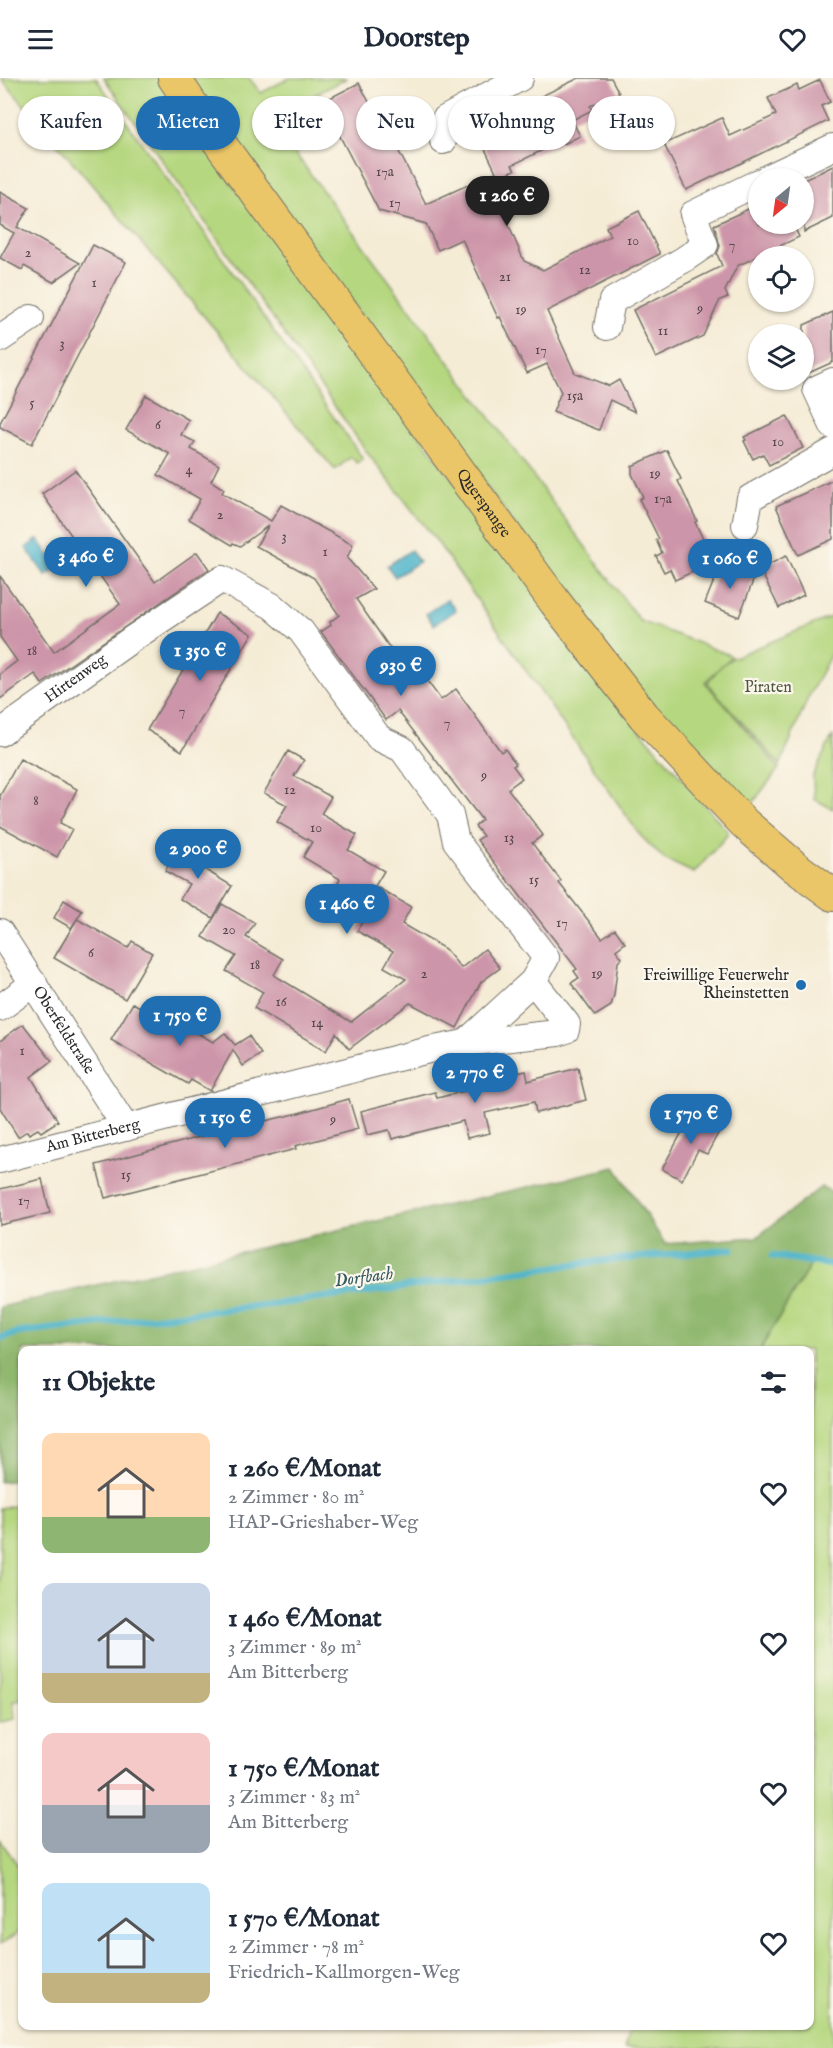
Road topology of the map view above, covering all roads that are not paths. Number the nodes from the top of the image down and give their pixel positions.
1 (174, 78) edge
2 (520, 78) edge
3 (443, 141) dead end
4 (833, 147) edge
5 (788, 168) edge
6 (748, 187) edge
7 (31, 318) dead end
8 (606, 327) dead end
9 (0, 339) edge
10 (833, 381) edge
11 (833, 426) edge
12 (833, 451) edge
13 (745, 525) dead end
14 (0, 733) edge
15 (833, 895) edge
16 (0, 932) edge
17 (533, 981) junction
18 (34, 983) junction
19 (0, 1008) edge
20 (465, 1043) junction
21 (126, 1128) junction
22 (0, 1160) edge

1 - 15 main road, Querspange
2 - 3 street
4 - 5 street
6 - 8 street
7 - 9 street
10 - 11 street
12 - 13 street
14 - 17 street, Hirtenweg
16 - 18 street, Oberfeldstraße
17 - 20 street
17 - 20 street, Am Bitterberg
18 - 19 street
18 - 21 street, Oberfeldstraße
20 - 21 street, Am Bitterberg
21 - 22 street, Am Bitterberg

